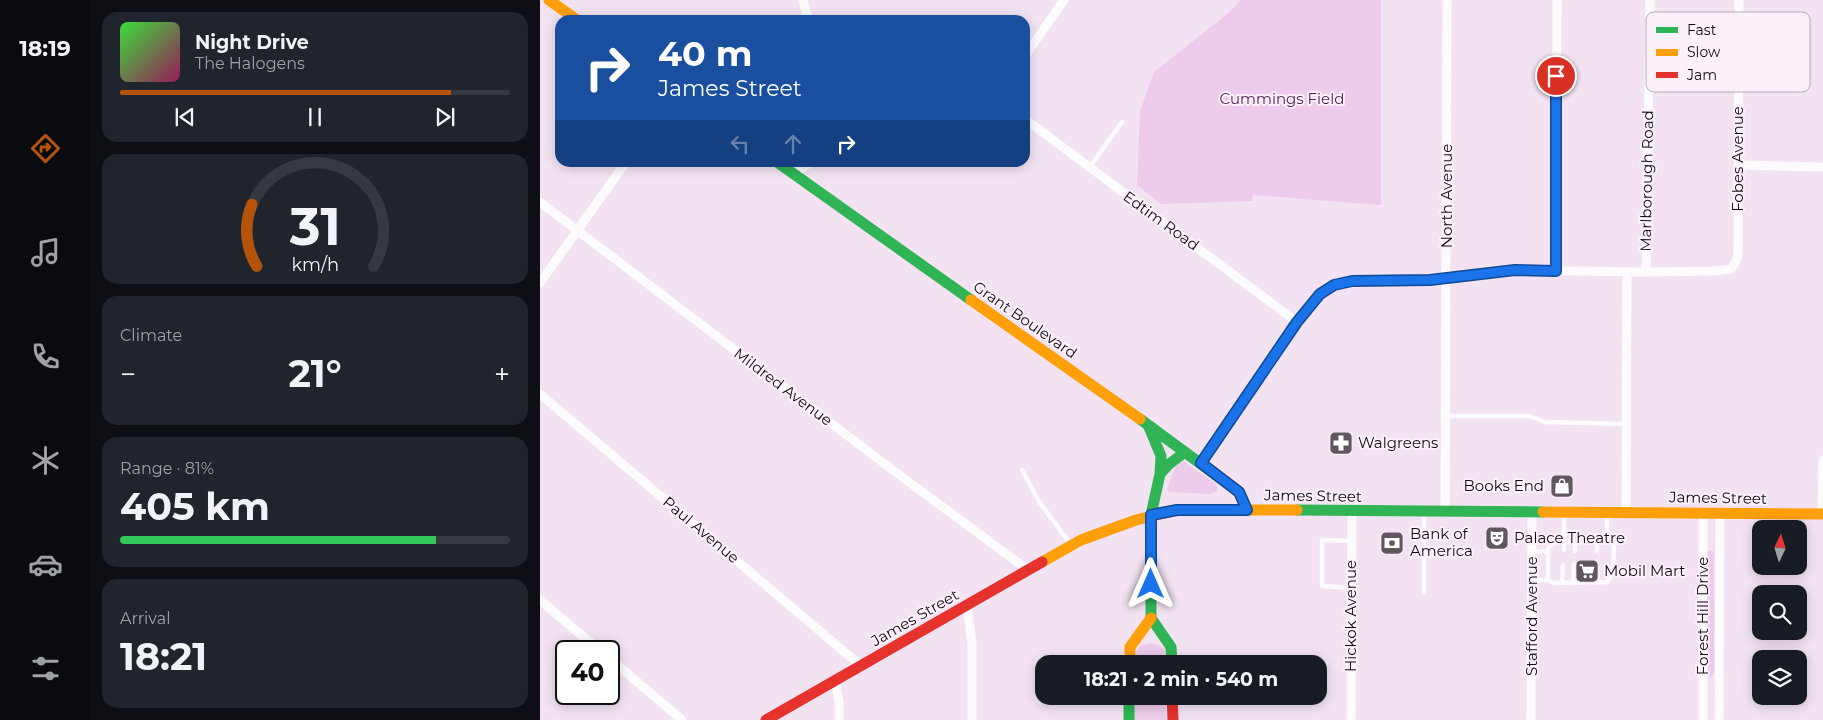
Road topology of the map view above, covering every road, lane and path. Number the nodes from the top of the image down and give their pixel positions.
1 (550, 0) edge
2 (803, 0) edge
3 (1064, 0) edge
4 (1447, 0) edge
5 (1557, 0) edge
6 (570, 15) edge
7 (807, 15) edge
8 (1030, 49) edge
9 (1649, 92) edge
10 (1738, 92) edge
11 (1122, 122) dead end
12 (1030, 123) edge
13 (1738, 166) junction
14 (622, 167) edge
15 (1823, 167) edge
16 (794, 168) edge
17 (1089, 168) junction
18 (540, 202) edge
19 (577, 231) junction
20 (1556, 271) junction
21 (1627, 272) junction
22 (1646, 272) junction
23 (1447, 278) junction
24 (540, 283) edge
25 (1297, 322) junction
26 (540, 394) edge
27 (1446, 416) junction
28 (1626, 424) junction
29 (1148, 426) junction
30 (1185, 452) junction
31 (1823, 460) edge
32 (1201, 463) junction
33 (1022, 470) dead end
34 (1160, 474) junction
35 (1247, 510) junction
36 (1352, 511) junction
37 (1424, 512) junction
38 (1445, 512) junction
39 (1532, 512) junction
40 (1564, 512) junction
41 (1607, 512) junction
42 (1626, 512) junction
43 (1704, 513) junction
44 (1720, 513) junction
45 (1822, 514) edge
46 (1151, 515) junction
47 (1352, 541) junction
48 (1564, 542) junction
49 (1575, 542) junction
50 (1597, 542) junction
51 (1607, 542) junction
52 (1703, 543) junction
53 (1720, 543) junction
54 (1072, 545) junction
55 (1564, 550) dead end
56 (1548, 551) junction
57 (1574, 551) dead end
58 (1597, 551) dead end
59 (1532, 552) junction
60 (1563, 565) dead end
61 (1574, 565) dead end
62 (1597, 566) dead end
63 (1028, 570) junction
64 (1532, 580) junction
65 (1548, 580) junction
66 (1598, 582) junction
67 (1562, 583) junction
68 (1573, 583) junction
69 (1352, 588) junction
70 (1424, 592) dead end
71 (540, 600) edge
72 (968, 605) junction
73 (1151, 618) junction
74 (587, 640) edge
75 (1130, 655) edge
76 (1171, 655) edge
77 (861, 666) junction
78 (620, 667) edge
79 (835, 681) junction
80 (1703, 688) junction
81 (1719, 688) junction
82 (1129, 705) edge
83 (1172, 705) edge
84 (682, 720) edge
85 (766, 720) edge
86 (839, 720) edge
87 (972, 720) edge
88 (1129, 720) edge
89 (1173, 720) edge
90 (1351, 720) edge
91 (1531, 720) edge
92 (1703, 720) edge
93 (1719, 720) edge

1 - 6 main road
2 - 7 street
3 - 8 street
4 - 23 street, North Avenue
5 - 20 street
9 - 22 street, Marlborough Road
10 - 13 street, Fobes Avenue
11 - 17 lane
12 - 17 street, Edtim Road
13 - 15 street
13 - 22 street, Fobes Avenue
14 - 19 street
16 - 29 main road, Grant Boulevard
17 - 25 street, Edtim Road
18 - 19 street, Mildred Avenue
19 - 24 street
19 - 63 street, Mildred Avenue
20 - 21 street, Fobes Avenue
20 - 23 street, Fobes Avenue
21 - 22 street, Fobes Avenue
21 - 28 street
23 - 25 street, Fobes Avenue
23 - 27 street, North Avenue
25 - 32 street, Fobes Avenue
26 - 77 street, Paul Avenue
27 - 28 lane
27 - 38 street, North Avenue
28 - 42 street
29 - 30 main road, Grant Boulevard
29 - 34 main road
30 - 32 main road, Grant Boulevard
30 - 34 main road
31 - 45 street
32 - 35 main road, Grant Boulevard
33 - 54 lane
34 - 46 main road
35 - 36 main road, James Street
35 - 46 main road, James Street
36 - 37 main road, James Street
36 - 47 street, Hickok Avenue
37 - 38 main road, James Street
37 - 70 lane
38 - 39 main road, James Street
39 - 40 main road, James Street
39 - 59 street, Stafford Avenue
40 - 41 main road, James Street
40 - 48 lane
41 - 42 main road, James Street
41 - 51 lane
42 - 43 main road, James Street
43 - 44 main road, James Street
43 - 52 street, Forest Hill Drive
44 - 45 main road, James Street
44 - 53 street, Forest Hill Drive
46 - 54 main road, James Street
46 - 73 main road
47 - 69 street, Hickok Avenue
47 - 69 lane
48 - 49 lane
48 - 55 lane
48 - 56 lane
49 - 50 lane
49 - 57 lane
50 - 51 lane
50 - 58 lane
51 - 66 lane
52 - 53 street
52 - 80 street, Forest Hill Drive
53 - 81 street, Forest Hill Drive
54 - 63 main road, James Street
56 - 59 lane
56 - 65 lane
59 - 64 street, Stafford Avenue
60 - 67 lane
61 - 68 lane
62 - 66 lane
63 - 72 main road, James Street
64 - 65 lane
64 - 91 street, Stafford Avenue
65 - 67 lane
66 - 68 lane
67 - 68 lane
69 - 90 street, Hickok Avenue
71 - 74 street
72 - 77 main road, James Street
72 - 87 street
73 - 75 main road
73 - 76 main road
77 - 79 main road, James Street
78 - 84 street
79 - 85 main road, James Street
79 - 86 street
80 - 81 street
80 - 92 street, Forest Hill Drive
81 - 93 street, Forest Hill Drive
82 - 88 main road
83 - 89 main road

